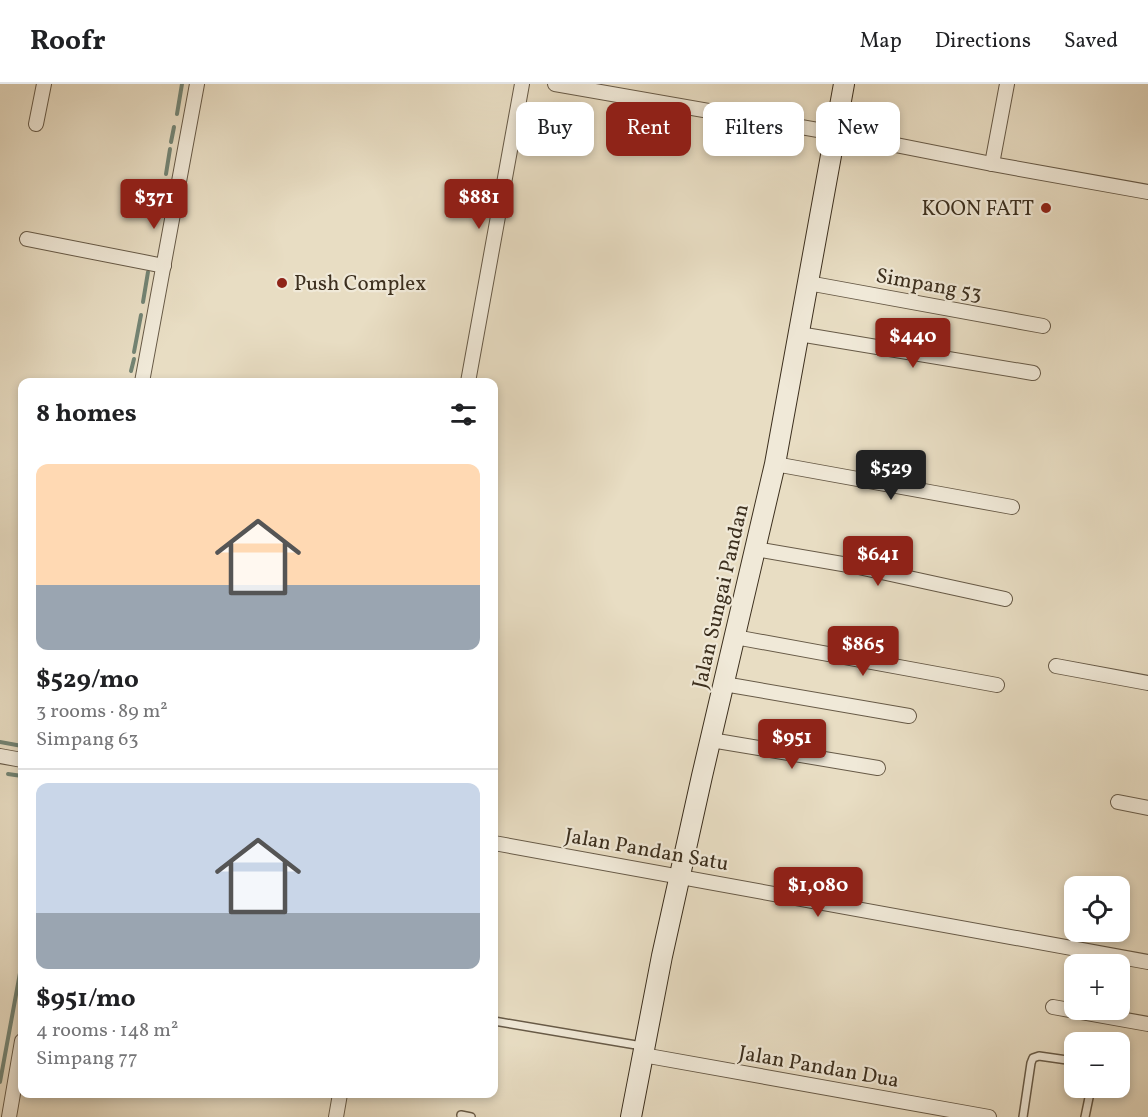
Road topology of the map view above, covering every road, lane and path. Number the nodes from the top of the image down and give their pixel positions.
1 (44, 84) edge
2 (197, 84) edge
3 (522, 84) edge
4 (555, 84) edge
5 (844, 84) edge
6 (1007, 84) edge
7 (841, 102) edge
8 (36, 124) dead end
9 (816, 130) edge
10 (900, 146) edge
11 (831, 156) edge
12 (993, 164) junction
13 (1148, 192) edge
14 (27, 239) dead end
15 (164, 266) junction
16 (808, 283) junction
17 (1043, 326) dead end
18 (799, 334) junction
19 (1033, 373) dead end
20 (143, 378) edge
21 (469, 378) edge
22 (775, 464) junction
23 (1012, 507) dead end
24 (755, 549) junction
25 (1005, 599) dead end
26 (735, 637) junction
27 (1056, 666) dead end
28 (1148, 683) edge
29 (724, 684) junction
30 (997, 686) dead end
31 (909, 716) dead end
32 (711, 740) junction
33 (0, 756) edge
34 (18, 759) edge
35 (878, 768) dead end
36 (1118, 802) dead end
37 (1148, 808) edge
38 (498, 844) edge
39 (680, 877) junction
40 (1148, 962) edge
41 (1053, 1007) dead end
42 (498, 1022) edge
43 (1148, 1024) edge
44 (644, 1051) junction
45 (1064, 1060) edge
46 (18, 1064) edge
47 (339, 1098) edge
48 (1089, 1098) edge
49 (461, 1115) dead end
50 (9, 1117) edge
51 (336, 1117) edge
52 (471, 1117) edge
53 (631, 1117) edge
54 (988, 1117) edge
55 (1023, 1117) edge
56 (1085, 1117) edge

1 - 8 street
2 - 15 street
3 - 21 street
4 - 9 street
5 - 7 street, Jalan Sungai Pandan
6 - 12 street
10 - 12 street
11 - 16 street, Jalan Sungai Pandan
12 - 13 street
14 - 15 street
15 - 20 street
16 - 17 street, Simpang 53
16 - 18 street, Jalan Sungai Pandan
18 - 19 street
18 - 22 street, Jalan Sungai Pandan
22 - 23 street
22 - 24 street, Jalan Sungai Pandan
24 - 25 street
24 - 26 street, Jalan Sungai Pandan
26 - 29 street, Jalan Sungai Pandan
26 - 30 street
27 - 28 street
29 - 31 street
29 - 32 street, Jalan Sungai Pandan
32 - 35 street
32 - 39 street, Jalan Sungai Pandan
33 - 34 street
36 - 37 street
38 - 39 street, Jalan Pandan Satu
39 - 40 street, Jalan Pandan Satu
39 - 44 street, Jalan Sungai Pandan
41 - 43 street
42 - 44 lane
44 - 53 street, Jalan Sungai Pandan
44 - 54 street, Jalan Pandan Dua
45 - 55 lane
46 - 50 street
47 - 51 street
48 - 56 lane
49 - 52 lane

